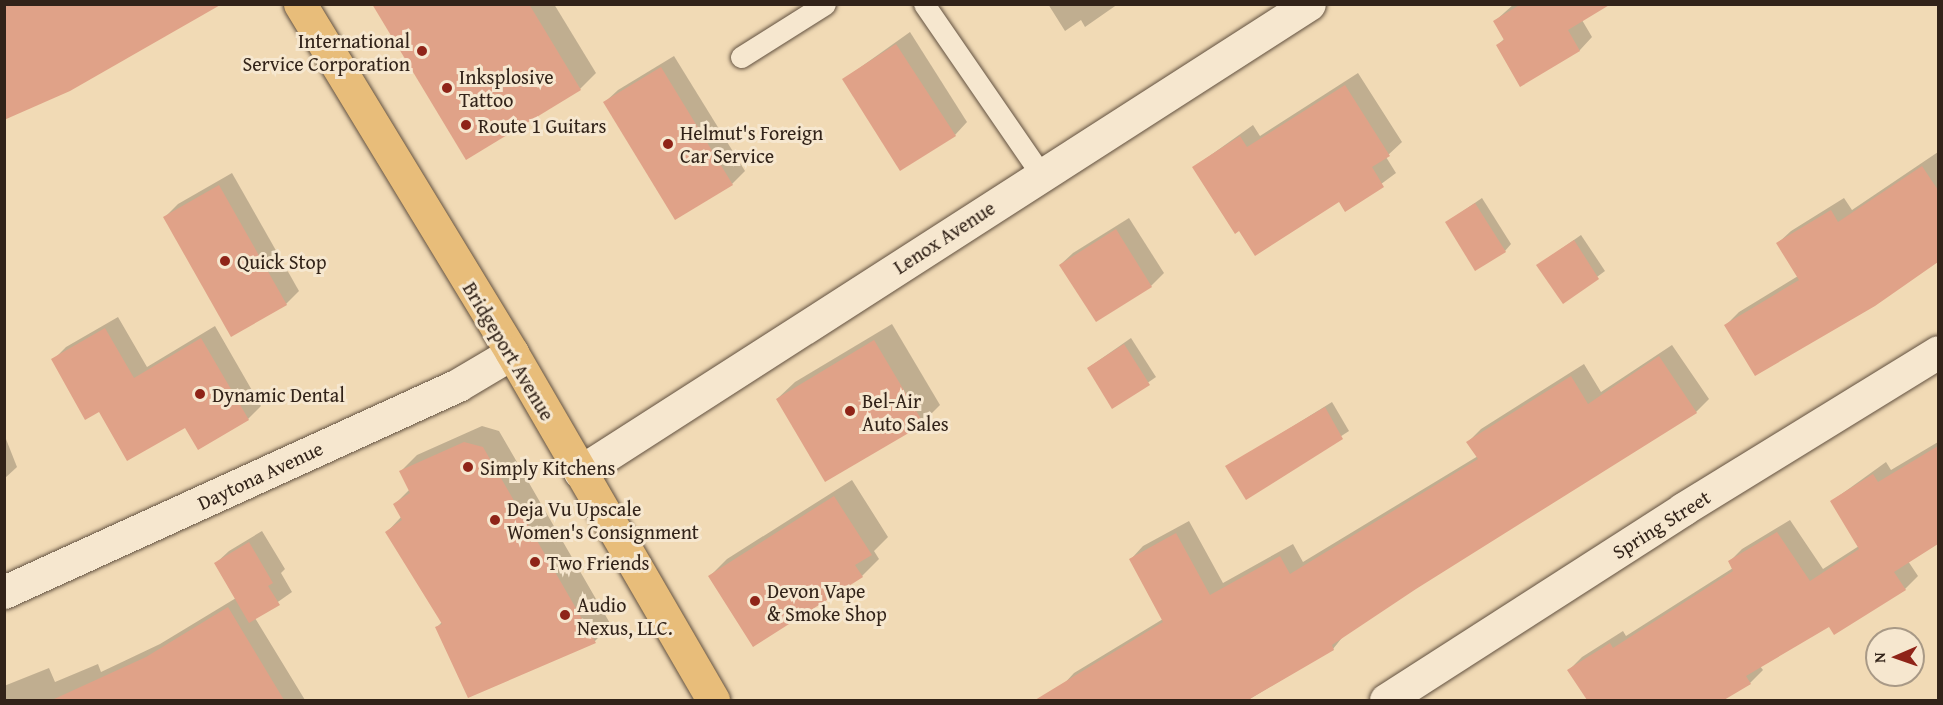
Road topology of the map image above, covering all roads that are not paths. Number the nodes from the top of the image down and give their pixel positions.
1 (300, 4) edge
2 (825, 4) edge
3 (924, 4) edge
4 (1309, 4) edge
5 (741, 57) dead end
6 (1041, 174) junction
7 (1938, 352) edge
8 (512, 353) junction
9 (580, 472) junction
10 (4, 592) edge
11 (712, 700) edge
12 (1386, 700) edge

1 - 8 main road, Bridgeport Avenue
2 - 5 lane
3 - 6 lane
4 - 6 street, Lenox Avenue
6 - 9 street, Lenox Avenue
7 - 12 street, Spring Street
8 - 9 main road, Bridgeport Avenue
8 - 10 street, Daytona Avenue
9 - 11 main road, Bridgeport Avenue

